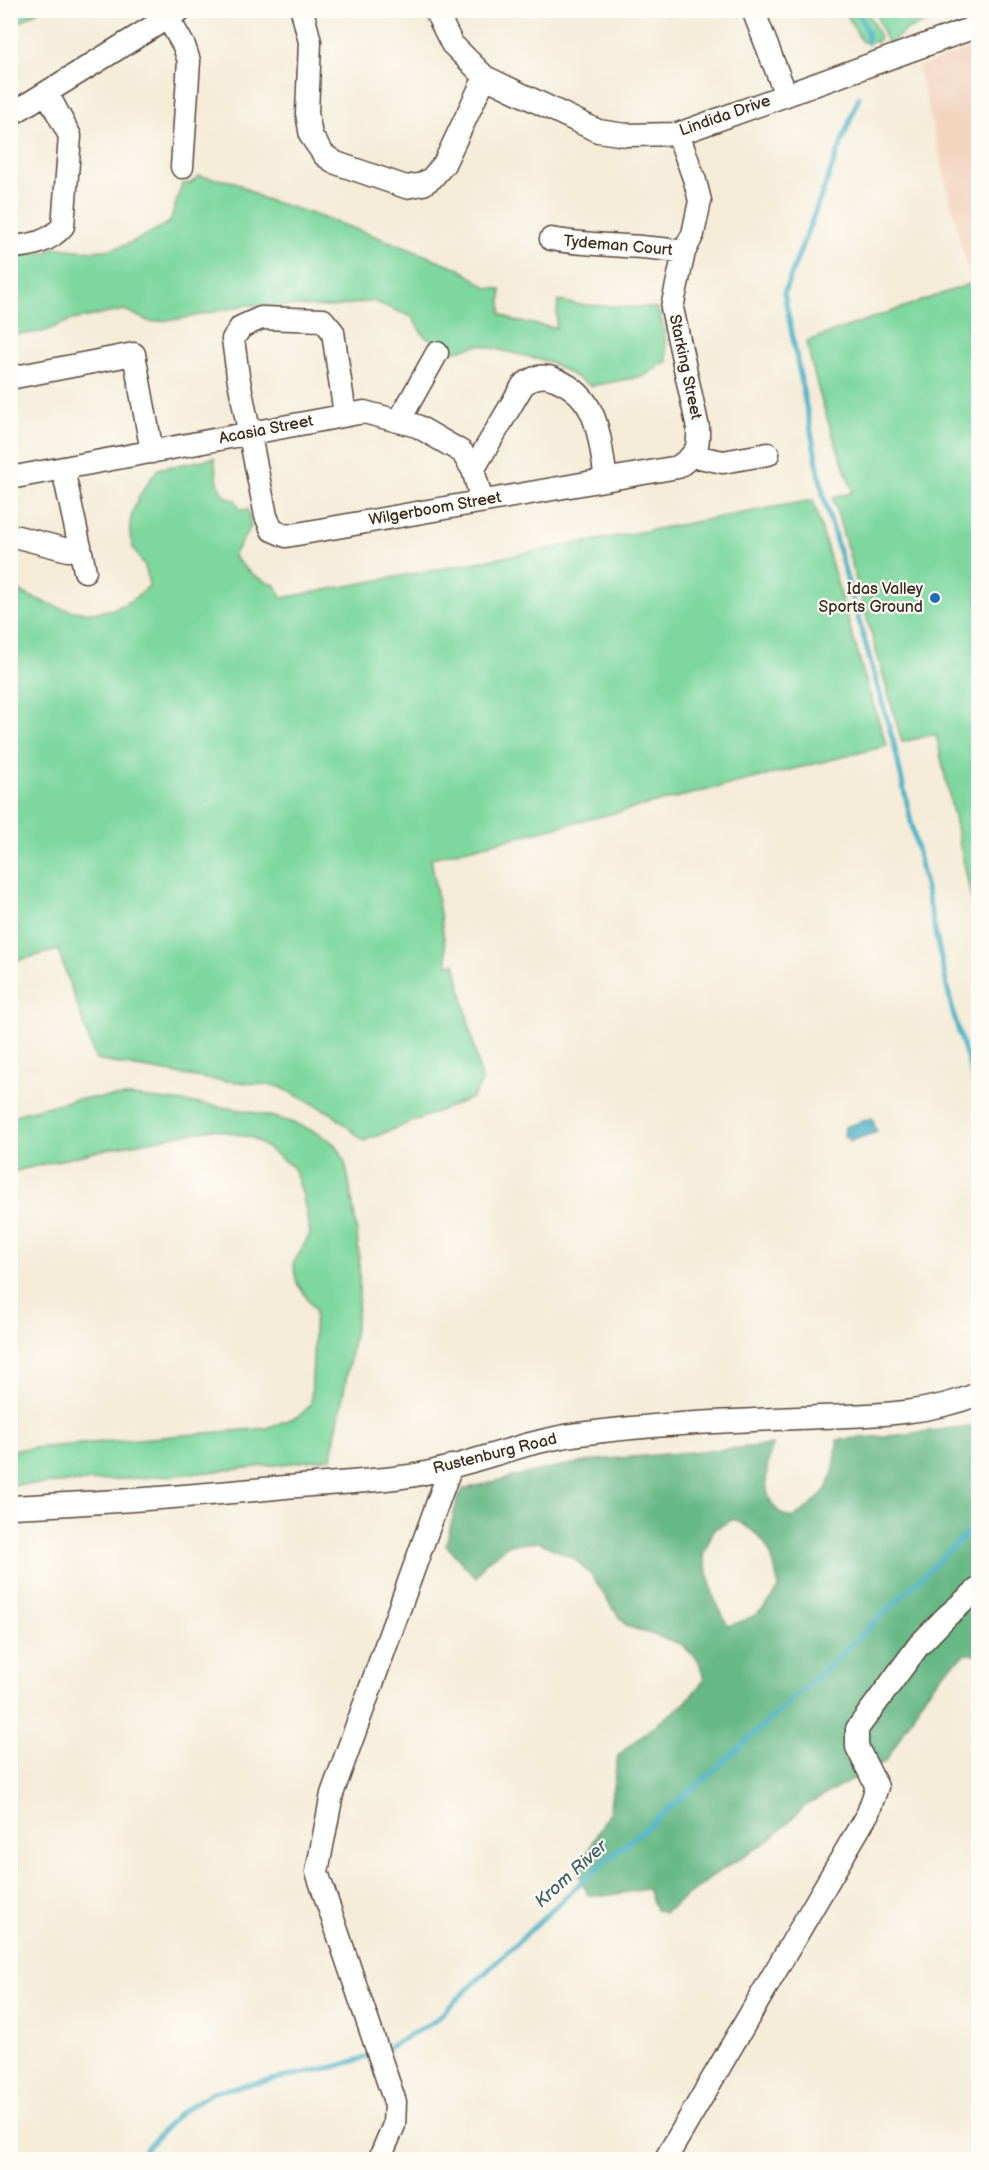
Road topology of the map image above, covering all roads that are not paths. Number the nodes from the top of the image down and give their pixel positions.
1 (302, 10) edge
2 (435, 10) edge
3 (753, 10) edge
4 (174, 14) edge
5 (978, 26) edge
6 (484, 77) junction
7 (47, 93) junction
8 (786, 95) junction
9 (10, 115) edge
10 (678, 134) junction
11 (182, 167) dead end
12 (551, 239) dead end
13 (10, 247) edge
14 (684, 252) junction
15 (436, 353) dead end
16 (10, 378) edge
17 (345, 415) junction
18 (399, 421) junction
19 (250, 433) junction
20 (152, 452) junction
21 (768, 454) dead end
22 (694, 456) junction
23 (63, 469) junction
24 (473, 470) junction
25 (10, 478) edge
26 (606, 479) junction
27 (482, 501) junction
28 (10, 535) edge
29 (80, 546) junction
30 (85, 571) dead end
31 (978, 1394) edge
32 (451, 1466) junction
33 (10, 1507) edge
34 (978, 1589) edge
35 (379, 2160) edge
36 (665, 2160) edge

1 - 6 street
2 - 6 street, Lindida Drive
3 - 8 street
4 - 7 street
4 - 11 street
5 - 8 street, Lindida Drive
6 - 10 street, Lindida Drive
7 - 9 street
7 - 13 street
8 - 10 street, Lindida Drive
10 - 14 street, Starking Street
12 - 14 street, Tydeman Court
14 - 22 street, Starking Street
15 - 18 street
16 - 20 street
17 - 18 street, Acasia Street
17 - 19 street, Acasia Street
17 - 19 street, Wilgerboom Street
18 - 24 street, Acasia Street
19 - 20 street, Acasia Street
19 - 27 street, Wilgerboom Street
20 - 23 street, Acasia Street
21 - 22 street
22 - 26 street, Wilgerboom Street
23 - 25 street, Acasia Street
23 - 29 street
24 - 26 street
24 - 27 street, Acasia Street
26 - 27 street, Wilgerboom Street
28 - 29 street
29 - 30 street
31 - 32 street, Rustenburg Road
32 - 33 street, Rustenburg Road
32 - 35 street
34 - 36 street

